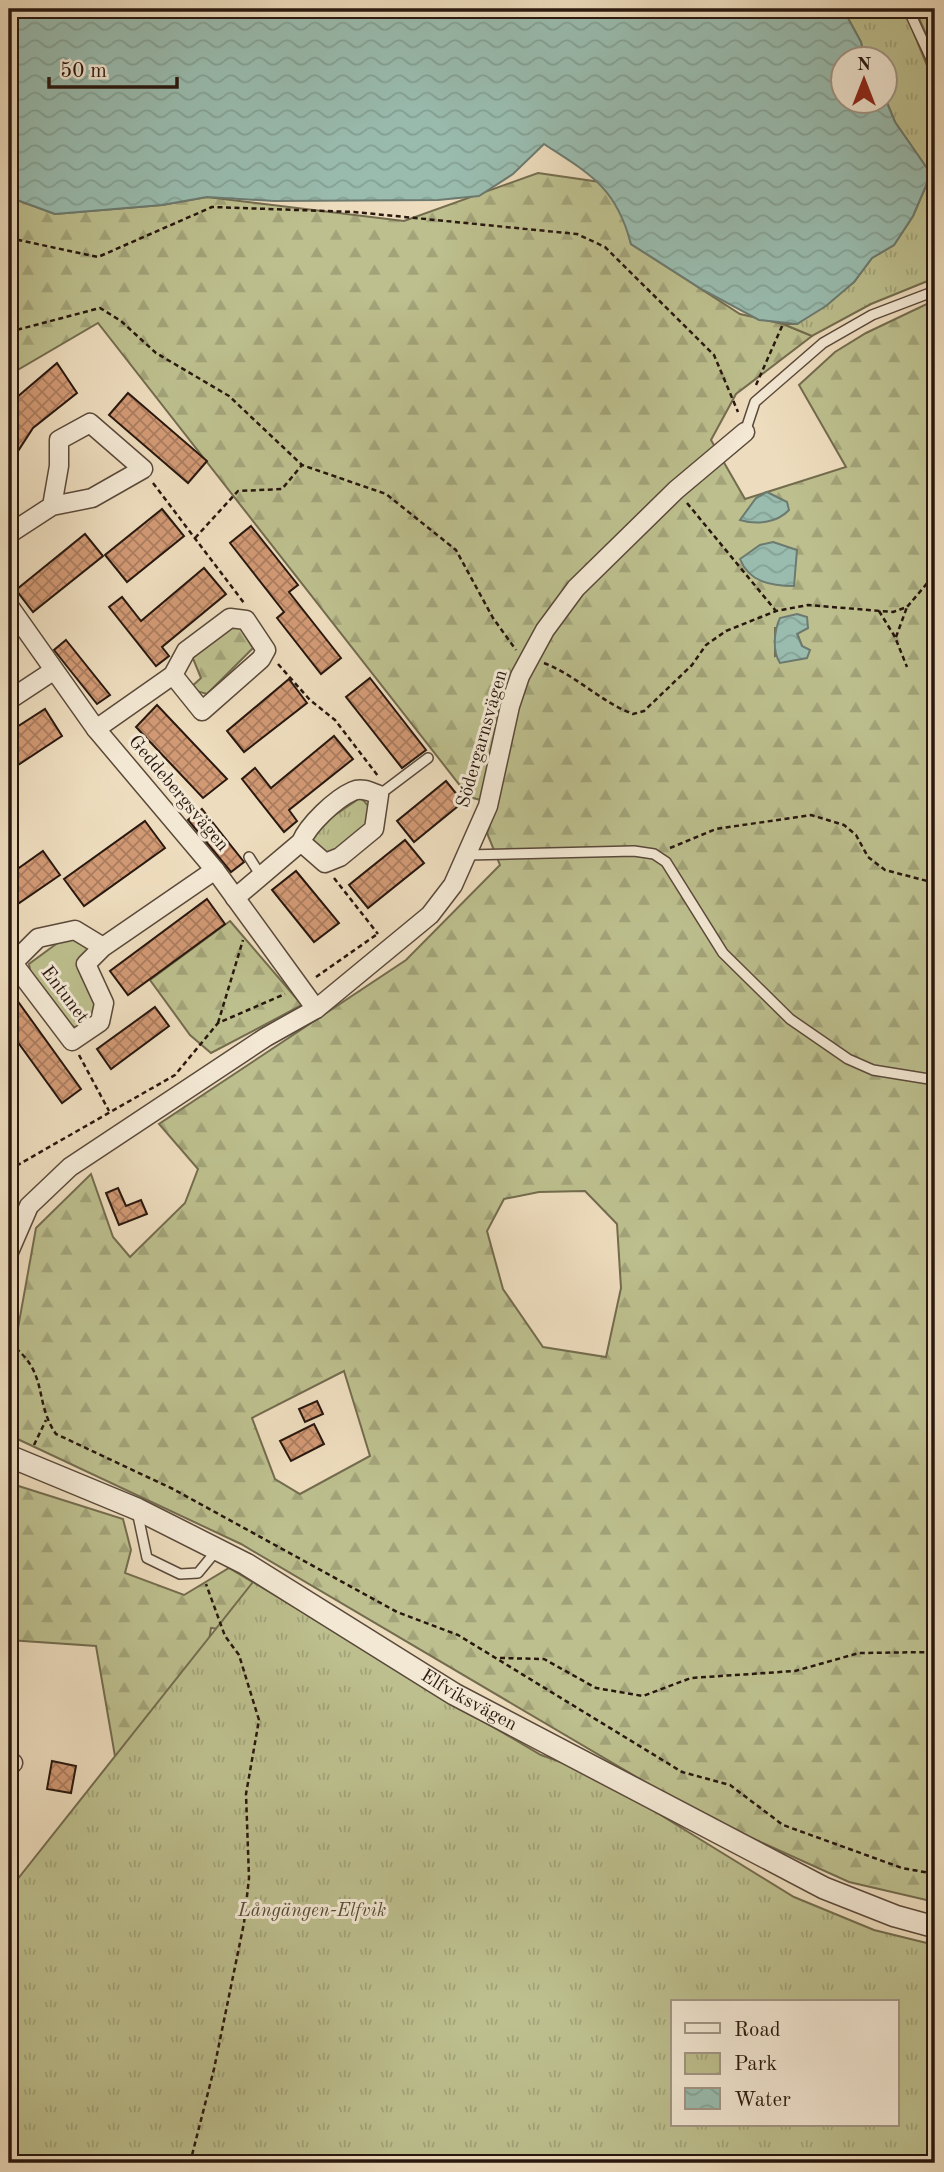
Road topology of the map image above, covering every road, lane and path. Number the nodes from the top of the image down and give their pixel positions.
1 (908, 9) edge
2 (935, 67) edge
3 (9, 239) edge
4 (935, 291) edge
5 (783, 324) dead end
6 (9, 332) edge
7 (753, 396) dead end
8 (745, 432) junction
9 (302, 465) junction
10 (143, 469) junction
11 (676, 490) junction
12 (52, 506) junction
13 (9, 534) edge
14 (195, 538) junction
15 (935, 574) edge
16 (9, 606) edge
17 (907, 607) junction
18 (776, 611) junction
19 (879, 611) junction
20 (246, 620) junction
21 (895, 637) junction
22 (266, 650) junction
23 (530, 658) junction
24 (907, 667) dead end
25 (53, 671) junction
26 (173, 675) junction
27 (9, 699) edge
28 (96, 729) junction
29 (428, 758) dead end
30 (379, 795) junction
31 (302, 842) junction
32 (654, 854) junction
33 (467, 855) junction
34 (248, 857) dead end
35 (325, 863) junction
36 (215, 870) junction
37 (262, 877) junction
38 (935, 883) edge
39 (235, 898) junction
40 (250, 917) junction
41 (386, 928) dead end
42 (378, 934) junction
43 (103, 947) junction
44 (302, 986) junction
45 (316, 1009) junction
46 (218, 1023) junction
47 (72, 1041) junction
48 (935, 1080) edge
49 (109, 1111) junction
50 (9, 1170) edge
51 (9, 1252) edge
52 (9, 1343) edge
53 (9, 1456) edge
54 (137, 1509) junction
55 (217, 1550) junction
56 (198, 1573) junction
57 (935, 1652) edge
58 (497, 1658) junction
59 (935, 1874) edge
60 (935, 1927) edge
61 (190, 2163) edge

1 - 2 lane
3 - 8 path
4 - 8 lane, Södergarnsvägen
5 - 7 path
6 - 9 path
8 - 11 street, Södergarnsvägen
9 - 14 path
9 - 23 path
10 - 12 street
10 - 12 street
10 - 14 path
11 - 18 path
11 - 23 street, Södergarnsvägen
12 - 13 street
14 - 20 path
15 - 17 path
16 - 25 street, Geddebergsvägen
17 - 19 path
17 - 21 path
18 - 19 path
18 - 23 path
19 - 21 path
20 - 22 street
20 - 26 street
21 - 24 path
22 - 26 street
22 - 30 path
23 - 33 street, Södergarnsvägen
25 - 27 street
25 - 28 street, Geddebergsvägen
26 - 28 street
28 - 36 street, Geddebergsvägen
29 - 30 lane
30 - 31 street
30 - 35 street
31 - 35 street
31 - 37 street
32 - 33 lane
32 - 38 path
32 - 48 lane
33 - 45 street, Södergarnsvägen
34 - 37 lane
35 - 42 path
36 - 39 street, Geddebergsvägen
36 - 43 street
37 - 39 street
39 - 40 street, Geddebergsvägen
40 - 44 street, Geddebergsvägen
40 - 46 path
41 - 42 path
42 - 44 path
43 - 47 street, Entunet
43 - 47 street, Entunet
44 - 45 street, Geddebergsvägen
44 - 46 path
45 - 51 street, Södergarnsvägen
46 - 49 path
47 - 49 path
49 - 50 path
52 - 58 path
53 - 54 street, Elfviksvägen
54 - 55 street, Elfviksvägen
54 - 56 lane
55 - 56 lane
55 - 60 street, Elfviksvägen
56 - 61 path
57 - 58 path
58 - 59 path

